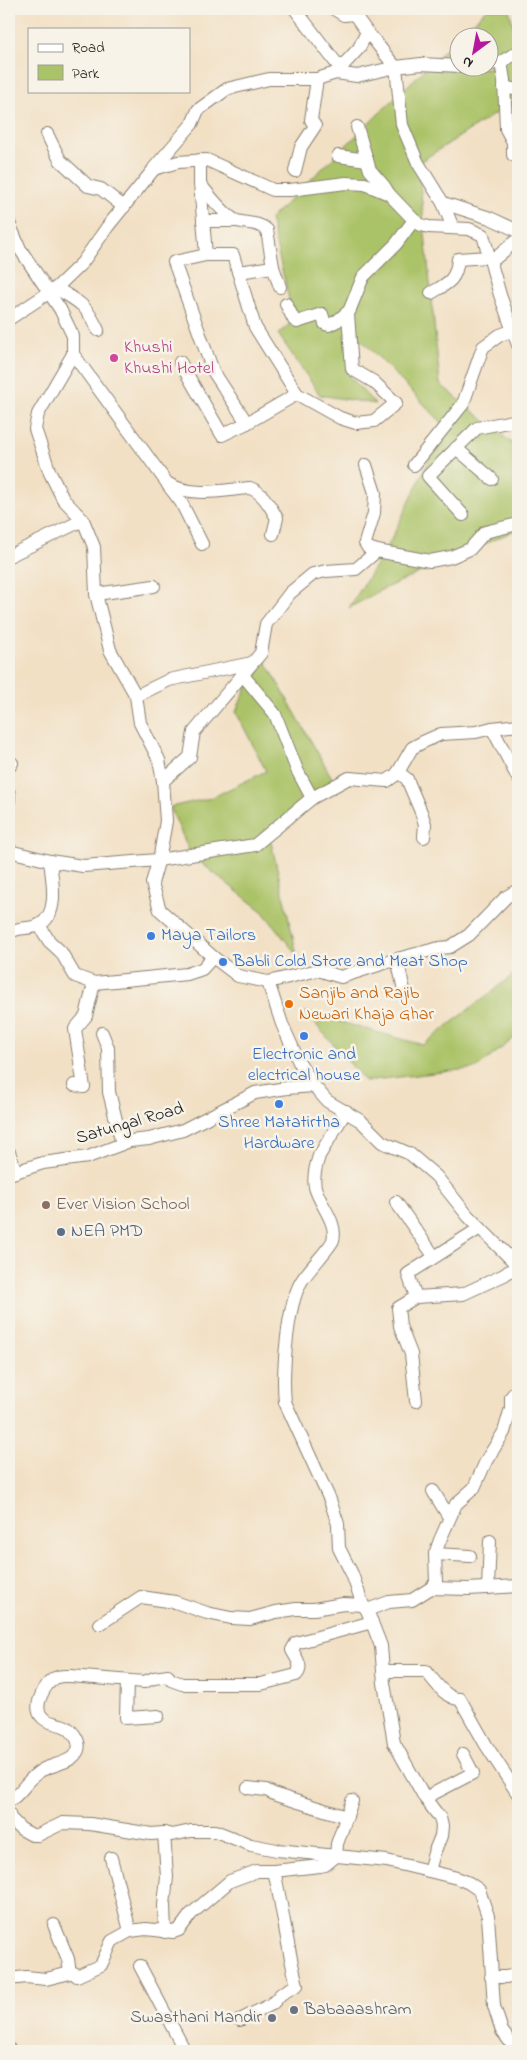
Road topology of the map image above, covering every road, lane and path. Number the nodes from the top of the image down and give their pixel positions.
1 (295, 9) edge
2 (334, 9) edge
3 (354, 12) edge
4 (368, 32) junction
5 (518, 52) edge
6 (500, 61) edge
7 (450, 65) edge
8 (396, 67) junction
9 (338, 71) junction
10 (500, 77) edge
11 (317, 79) junction
12 (504, 88) junction
13 (518, 90) edge
14 (357, 127) dead end
15 (47, 134) dead end
16 (513, 155) dead end
17 (338, 156) dead end
18 (200, 160) junction
19 (367, 160) junction
20 (154, 169) junction
21 (295, 171) dead end
22 (200, 183) junction
23 (389, 194) junction
24 (443, 203) junction
25 (124, 206) junction
26 (236, 220) junction
27 (414, 220) junction
28 (203, 221) junction
29 (453, 228) junction
30 (10, 229) edge
31 (518, 231) edge
32 (518, 239) edge
33 (206, 255) junction
34 (490, 260) junction
35 (273, 267) junction
36 (238, 272) junction
37 (280, 287) dead end
38 (53, 290) junction
39 (431, 293) dead end
40 (286, 304) dead end
41 (350, 310) junction
42 (9, 319) edge
43 (98, 330) dead end
44 (514, 330) junction
45 (518, 345) edge
46 (74, 354) junction
47 (180, 362) dead end
48 (297, 394) junction
49 (518, 420) edge
50 (246, 423) junction
51 (456, 448) junction
52 (366, 465) dead end
53 (428, 476) junction
54 (492, 479) dead end
55 (166, 483) junction
56 (463, 515) dead end
57 (83, 520) junction
58 (518, 524) edge
59 (273, 534) dead end
60 (202, 544) dead end
61 (377, 551) junction
62 (9, 556) edge
63 (154, 586) dead end
64 (96, 594) junction
65 (252, 663) junction
66 (242, 674) junction
67 (136, 696) junction
68 (518, 725) edge
69 (492, 728) junction
70 (398, 772) junction
71 (518, 778) edge
72 (163, 780) junction
73 (9, 793) edge
74 (312, 798) junction
75 (9, 800) edge
76 (424, 837) dead end
77 (9, 851) edge
78 (158, 860) junction
79 (50, 861) junction
80 (518, 890) edge
81 (39, 925) junction
82 (9, 933) edge
83 (213, 957) junction
84 (397, 959) junction
85 (268, 982) junction
86 (94, 983) junction
87 (404, 990) dead end
88 (102, 1034) dead end
89 (74, 1085) dead end
90 (314, 1086) junction
91 (346, 1112) junction
92 (122, 1144) junction
93 (9, 1152) edge
94 (12, 1173) edge
95 (396, 1202) dead end
96 (480, 1228) junction
97 (434, 1256) junction
98 (518, 1266) edge
99 (416, 1297) junction
100 (518, 1392) edge
101 (416, 1401) dead end
102 (433, 1491) dead end
103 (450, 1517) junction
104 (490, 1541) dead end
105 (435, 1554) junction
106 (470, 1556) dead end
107 (518, 1586) edge
108 (431, 1588) junction
109 (488, 1588) junction
110 (368, 1612) junction
111 (100, 1624) dead end
112 (383, 1671) junction
113 (127, 1681) junction
114 (158, 1716) dead end
115 (463, 1754) dead end
116 (248, 1788) dead end
117 (518, 1794) edge
118 (425, 1798) junction
119 (9, 1801) edge
120 (352, 1801) dead end
121 (9, 1814) edge
122 (347, 1817) junction
123 (164, 1833) junction
124 (336, 1856) junction
125 (111, 1858) dead end
126 (274, 1871) junction
127 (429, 1871) junction
128 (54, 1925) dead end
129 (130, 1931) junction
130 (165, 1932) junction
131 (140, 1966) dead end
132 (70, 1972) junction
133 (518, 1974) edge
134 (491, 1977) junction
135 (9, 1979) edge
136 (240, 2020) dead end
137 (186, 2051) edge
138 (518, 2051) edge

1 - 9 street
2 - 3 street
3 - 4 street
4 - 8 street
4 - 9 street
5 - 6 street
7 - 8 street
8 - 9 street
8 - 24 street
9 - 11 street
10 - 12 street
11 - 20 street
11 - 21 street
12 - 13 street
12 - 16 street
14 - 19 street
15 - 25 street
17 - 19 street
18 - 20 street
18 - 22 street
18 - 23 street
19 - 23 street
20 - 25 street
22 - 26 street
22 - 28 street
23 - 27 street
24 - 29 street
24 - 31 street
25 - 38 street
26 - 28 street
26 - 35 street
27 - 29 street
27 - 41 street
28 - 33 street
29 - 34 street
30 - 38 street
32 - 34 street
33 - 36 street
33 - 50 street
34 - 39 street
34 - 44 street
35 - 36 street
35 - 37 street
36 - 48 street
38 - 42 street
38 - 43 street
38 - 46 street
40 - 41 street
41 - 48 street
44 - 45 street
44 - 53 street
46 - 55 street
46 - 57 street
47 - 50 street
48 - 50 street
49 - 51 street
51 - 53 street
51 - 54 street
52 - 61 street
53 - 56 street
55 - 59 street
55 - 60 street
57 - 62 street
57 - 64 street
58 - 61 street
61 - 65 street
63 - 64 street
64 - 67 street
65 - 66 street
65 - 67 street
66 - 72 street
66 - 74 street
67 - 72 street
68 - 69 street
69 - 70 street
69 - 71 street
70 - 74 street
70 - 76 street
72 - 78 street
73 - 75 street
74 - 78 street
77 - 79 street
78 - 79 street
78 - 83 street
79 - 81 street
80 - 84 street
81 - 82 street
81 - 86 street
83 - 85 street
83 - 86 street
84 - 85 street
84 - 87 street
85 - 90 street
86 - 89 street
88 - 92 street
90 - 91 street
90 - 92 street, Satungal Road
91 - 96 street
91 - 110 street
92 - 94 street, Satungal Road
93 - 94 street
95 - 97 street
96 - 97 street
96 - 98 street
97 - 99 street
98 - 99 street
99 - 101 street
100 - 103 street
102 - 103 street
103 - 105 street
104 - 109 street
105 - 106 street
105 - 108 street
107 - 109 street
108 - 109 street
108 - 110 street
110 - 111 street
110 - 112 street
110 - 113 street
112 - 117 street
112 - 118 street
113 - 114 street
113 - 119 street
115 - 118 street
116 - 122 street
118 - 127 street
120 - 122 street
121 - 123 street
122 - 124 street
123 - 124 street
123 - 130 street
124 - 126 street
124 - 127 street
125 - 129 street
126 - 130 street
126 - 136 street
127 - 134 street
128 - 132 street
129 - 130 street
129 - 132 street
131 - 137 street
132 - 135 street
133 - 134 street
134 - 138 street

